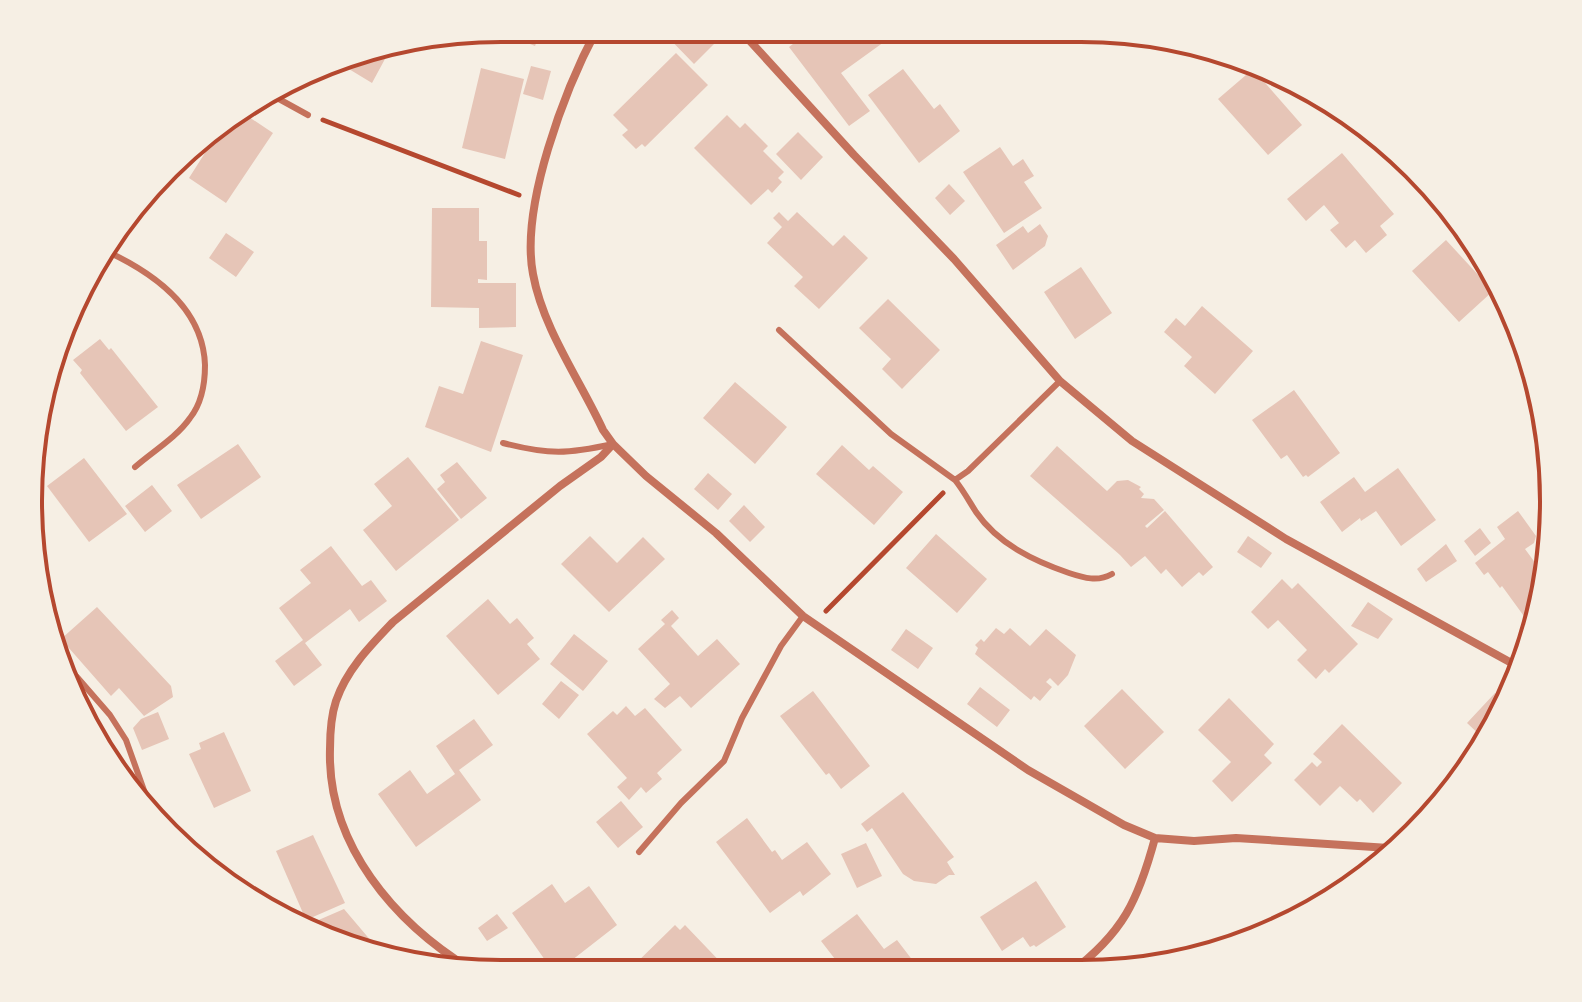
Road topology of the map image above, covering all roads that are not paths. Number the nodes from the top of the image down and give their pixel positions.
1 (591, 42) edge
2 (751, 42) edge
3 (279, 99) edge
4 (308, 115) road end
5 (113, 255) edge
6 (779, 330) dead end
7 (1060, 381) junction
8 (503, 443) dead end
9 (613, 444) junction
10 (135, 467) dead end
11 (955, 480) junction
12 (1112, 574) dead end
13 (803, 616) junction
14 (1511, 663) edge
15 (77, 677) dead end
16 (143, 788) edge
17 (1155, 838) junction
18 (1382, 848) edge
19 (639, 852) dead end
20 (454, 957) edge
21 (1087, 960) edge

1 - 9 street
2 - 7 street
3 - 4 lane
5 - 10 lane
6 - 11 lane
7 - 11 lane
7 - 14 street
8 - 9 lane
9 - 13 street
9 - 20 street
11 - 12 lane
13 - 17 street
13 - 19 lane
15 - 16 lane
17 - 18 street
17 - 21 street

